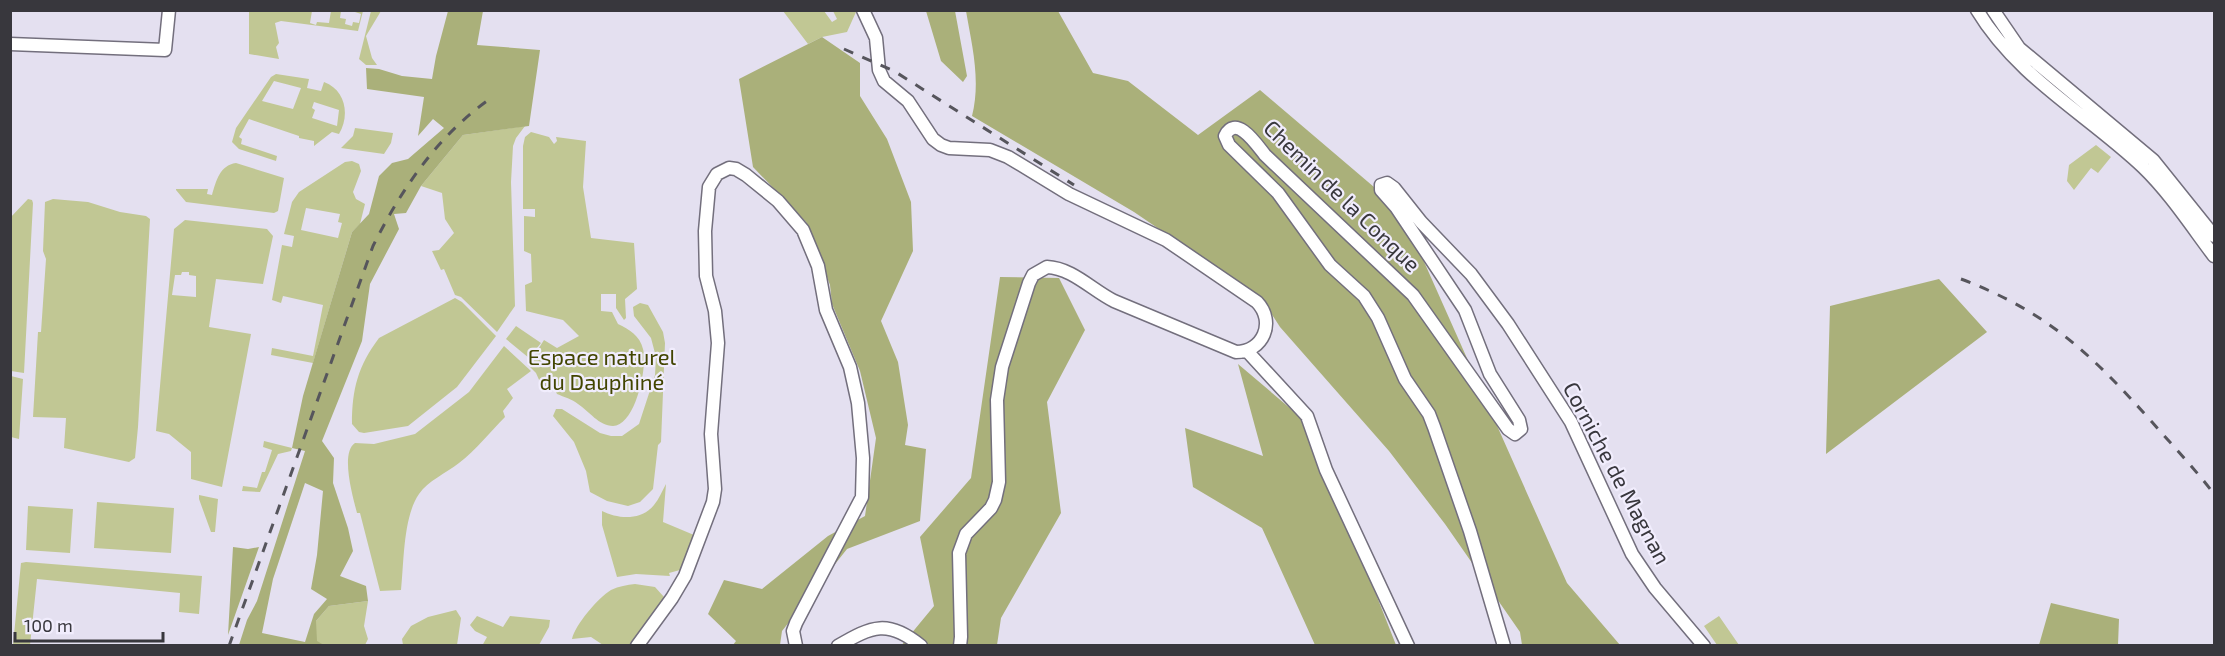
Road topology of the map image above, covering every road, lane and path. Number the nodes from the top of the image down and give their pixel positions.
1 (169, 10) edge
2 (863, 10) edge
3 (1977, 10) edge
4 (1993, 10) edge
5 (10, 44) edge
6 (1382, 183) joint
7 (2214, 236) edge
8 (2214, 256) edge
9 (1247, 351) junction
10 (637, 645) edge
11 (796, 645) edge
12 (838, 645) edge
13 (921, 645) edge
14 (960, 645) edge
15 (1408, 645) edge
16 (1504, 645) edge
17 (1704, 645) edge

1 - 5 street
2 - 9 street
3 - 8 street
4 - 7 street
6 - 16 street, Chemin de la Conque
6 - 17 street, Corniche de Magnan
9 - 14 street
9 - 15 street
10 - 11 street
12 - 13 street

